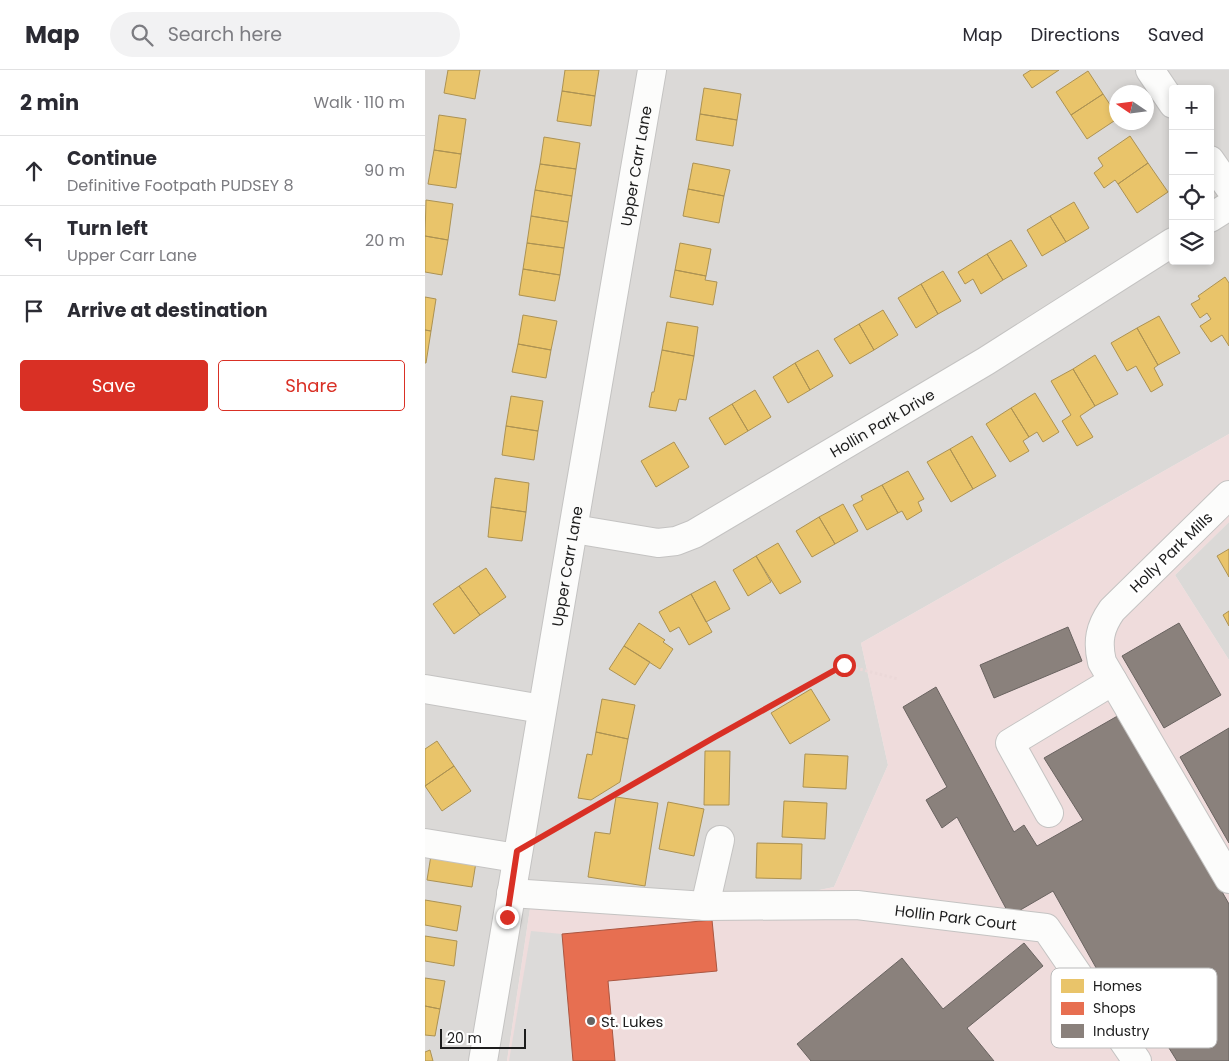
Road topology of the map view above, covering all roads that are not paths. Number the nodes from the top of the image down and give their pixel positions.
1 (652, 70) edge
2 (1149, 70) edge
3 (1169, 98) edge
4 (1214, 166) edge
5 (1229, 187) edge
6 (1229, 206) edge
7 (1214, 215) edge
8 (1169, 245) edge
9 (1229, 495) edge
10 (574, 529) junction
11 (1113, 681) junction
12 (425, 689) edge
13 (542, 709) junction
14 (1049, 813) dead end
15 (720, 840) dead end
16 (425, 843) edge
17 (517, 855) junction
18 (1229, 879) edge
19 (511, 893) junction
20 (705, 906) junction
21 (1073, 968) edge
22 (1128, 1048) edge
23 (483, 1061) edge
24 (1137, 1061) edge

1 - 10 street, Upper Carr Lane
2 - 3 street
4 - 5 street
6 - 7 street
8 - 10 street, Hollin Park Drive
9 - 11 street, Holly Park Mills
10 - 13 street, Upper Carr Lane
11 - 14 street
11 - 18 street, Holly Park Mills
12 - 13 street
13 - 17 street, Upper Carr Lane
15 - 20 street
16 - 17 street
17 - 19 street, Upper Carr Lane
19 - 20 street, Hollin Park Court
19 - 23 street, Upper Carr Lane
20 - 21 street, Hollin Park Court
22 - 24 street, Hollin Park Court

